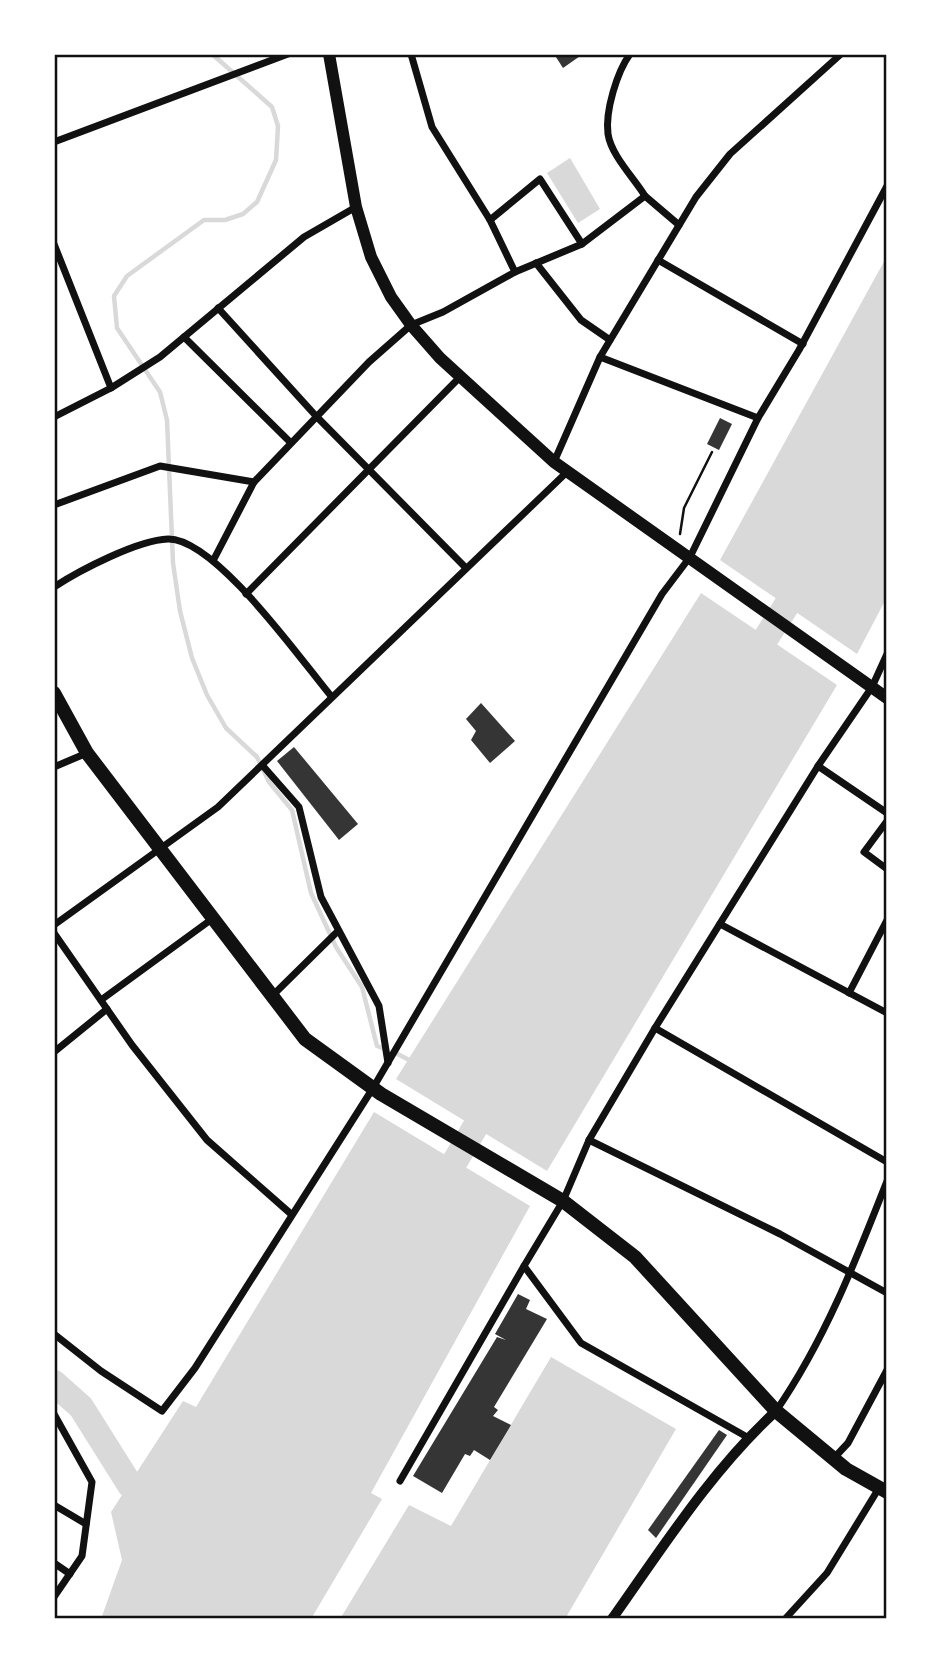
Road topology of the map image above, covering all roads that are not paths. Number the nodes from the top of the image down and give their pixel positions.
1 (288, 54) edge
2 (329, 54) edge
3 (411, 54) edge
4 (630, 54) edge
5 (841, 54) edge
6 (54, 142) edge
7 (887, 186) edge
8 (645, 196) junction
9 (356, 207) junction
10 (490, 220) junction
11 (679, 225) junction
12 (54, 244) edge
13 (582, 244) junction
14 (658, 260) junction
15 (536, 263) junction
16 (515, 272) junction
17 (218, 308) junction
18 (411, 326) junction
19 (184, 337) junction
20 (610, 340) junction
21 (803, 344) junction
22 (600, 357) junction
23 (460, 377) junction
24 (111, 388) junction
25 (316, 416) junction
26 (54, 417) edge
27 (758, 418) junction
28 (290, 442) junction
29 (554, 462) junction
30 (370, 469) junction
31 (567, 472) junction
32 (254, 482) junction
33 (54, 505) edge
34 (214, 559) junction
35 (695, 560) junction
36 (466, 568) junction
37 (54, 587) edge
38 (246, 594) junction
39 (887, 654) edge
40 (872, 687) junction
41 (54, 693) edge
42 (331, 696) junction
43 (887, 698) edge
44 (87, 753) junction
45 (818, 765) junction
46 (263, 766) junction
47 (54, 767) edge
48 (887, 813) edge
49 (887, 821) edge
50 (159, 851) junction
51 (887, 869) edge
52 (212, 919) junction
53 (887, 920) edge
54 (720, 924) junction
55 (54, 925) edge
56 (338, 931) junction
57 (54, 933) edge
58 (849, 993) junction
59 (271, 997) junction
60 (101, 1000) junction
61 (107, 1009) junction
62 (887, 1013) edge
63 (655, 1028) junction
64 (54, 1052) edge
65 (387, 1063) junction
66 (377, 1091) junction
67 (589, 1140) junction
68 (887, 1162) edge
69 (887, 1181) edge
70 (563, 1200) junction
71 (291, 1214) junction
72 (524, 1266) junction
73 (851, 1274) junction
74 (887, 1293) edge
75 (54, 1334) edge
76 (887, 1370) edge
77 (776, 1411) junction
78 (54, 1414) edge
79 (60, 1422) junction
80 (54, 1431) edge
81 (747, 1437) junction
82 (834, 1458) junction
83 (400, 1481) dead end
84 (883, 1490) edge
85 (54, 1505) edge
86 (86, 1524) junction
87 (54, 1563) edge
88 (71, 1574) junction
89 (54, 1597) edge
90 (612, 1619) edge
91 (785, 1619) edge

1 - 6 street
2 - 9 main road
3 - 10 street
4 - 8 street
5 - 11 street
7 - 21 street
8 - 11 street
8 - 13 street
9 - 17 street
9 - 18 main road
10 - 13 street
10 - 16 street
11 - 14 street
12 - 24 street
13 - 15 street
14 - 20 street
14 - 21 street
15 - 16 street
15 - 20 street
16 - 18 street
17 - 19 street
17 - 25 street
18 - 23 main road
18 - 25 street
19 - 24 street
19 - 28 street
20 - 22 street
21 - 27 street
22 - 27 street
22 - 29 street
23 - 29 main road
23 - 30 street
24 - 26 street
25 - 28 street
25 - 30 street
27 - 35 street
28 - 32 street
29 - 31 main road
30 - 36 street
30 - 38 street
31 - 35 main road
31 - 36 street
32 - 33 street
32 - 34 street
34 - 37 street
34 - 38 street
35 - 40 main road
35 - 65 street
36 - 42 street
38 - 42 street
39 - 40 street
40 - 43 main road
40 - 45 street
41 - 44 main road
42 - 46 street
44 - 47 street
44 - 50 main road
45 - 48 street
45 - 54 street
46 - 50 street
46 - 56 street
49 - 51 street
50 - 52 main road
50 - 55 street
52 - 59 main road
52 - 60 street
53 - 58 street
54 - 58 street
54 - 63 street
56 - 59 street
56 - 65 street
57 - 60 street
58 - 62 street
59 - 66 main road
60 - 61 street
61 - 64 street
61 - 71 street
63 - 67 street
63 - 68 street
65 - 66 street
66 - 70 main road
66 - 71 street
67 - 70 street
67 - 73 street
69 - 73 street
70 - 72 street
70 - 77 main road
71 - 75 street
72 - 81 street
72 - 83 street
73 - 74 street
73 - 77 street
76 - 82 street
77 - 81 street
77 - 82 main road
78 - 79 street
79 - 80 street
79 - 86 street
81 - 90 street
82 - 84 main road
84 - 91 street
85 - 86 street
86 - 88 street
87 - 88 street
88 - 89 street

